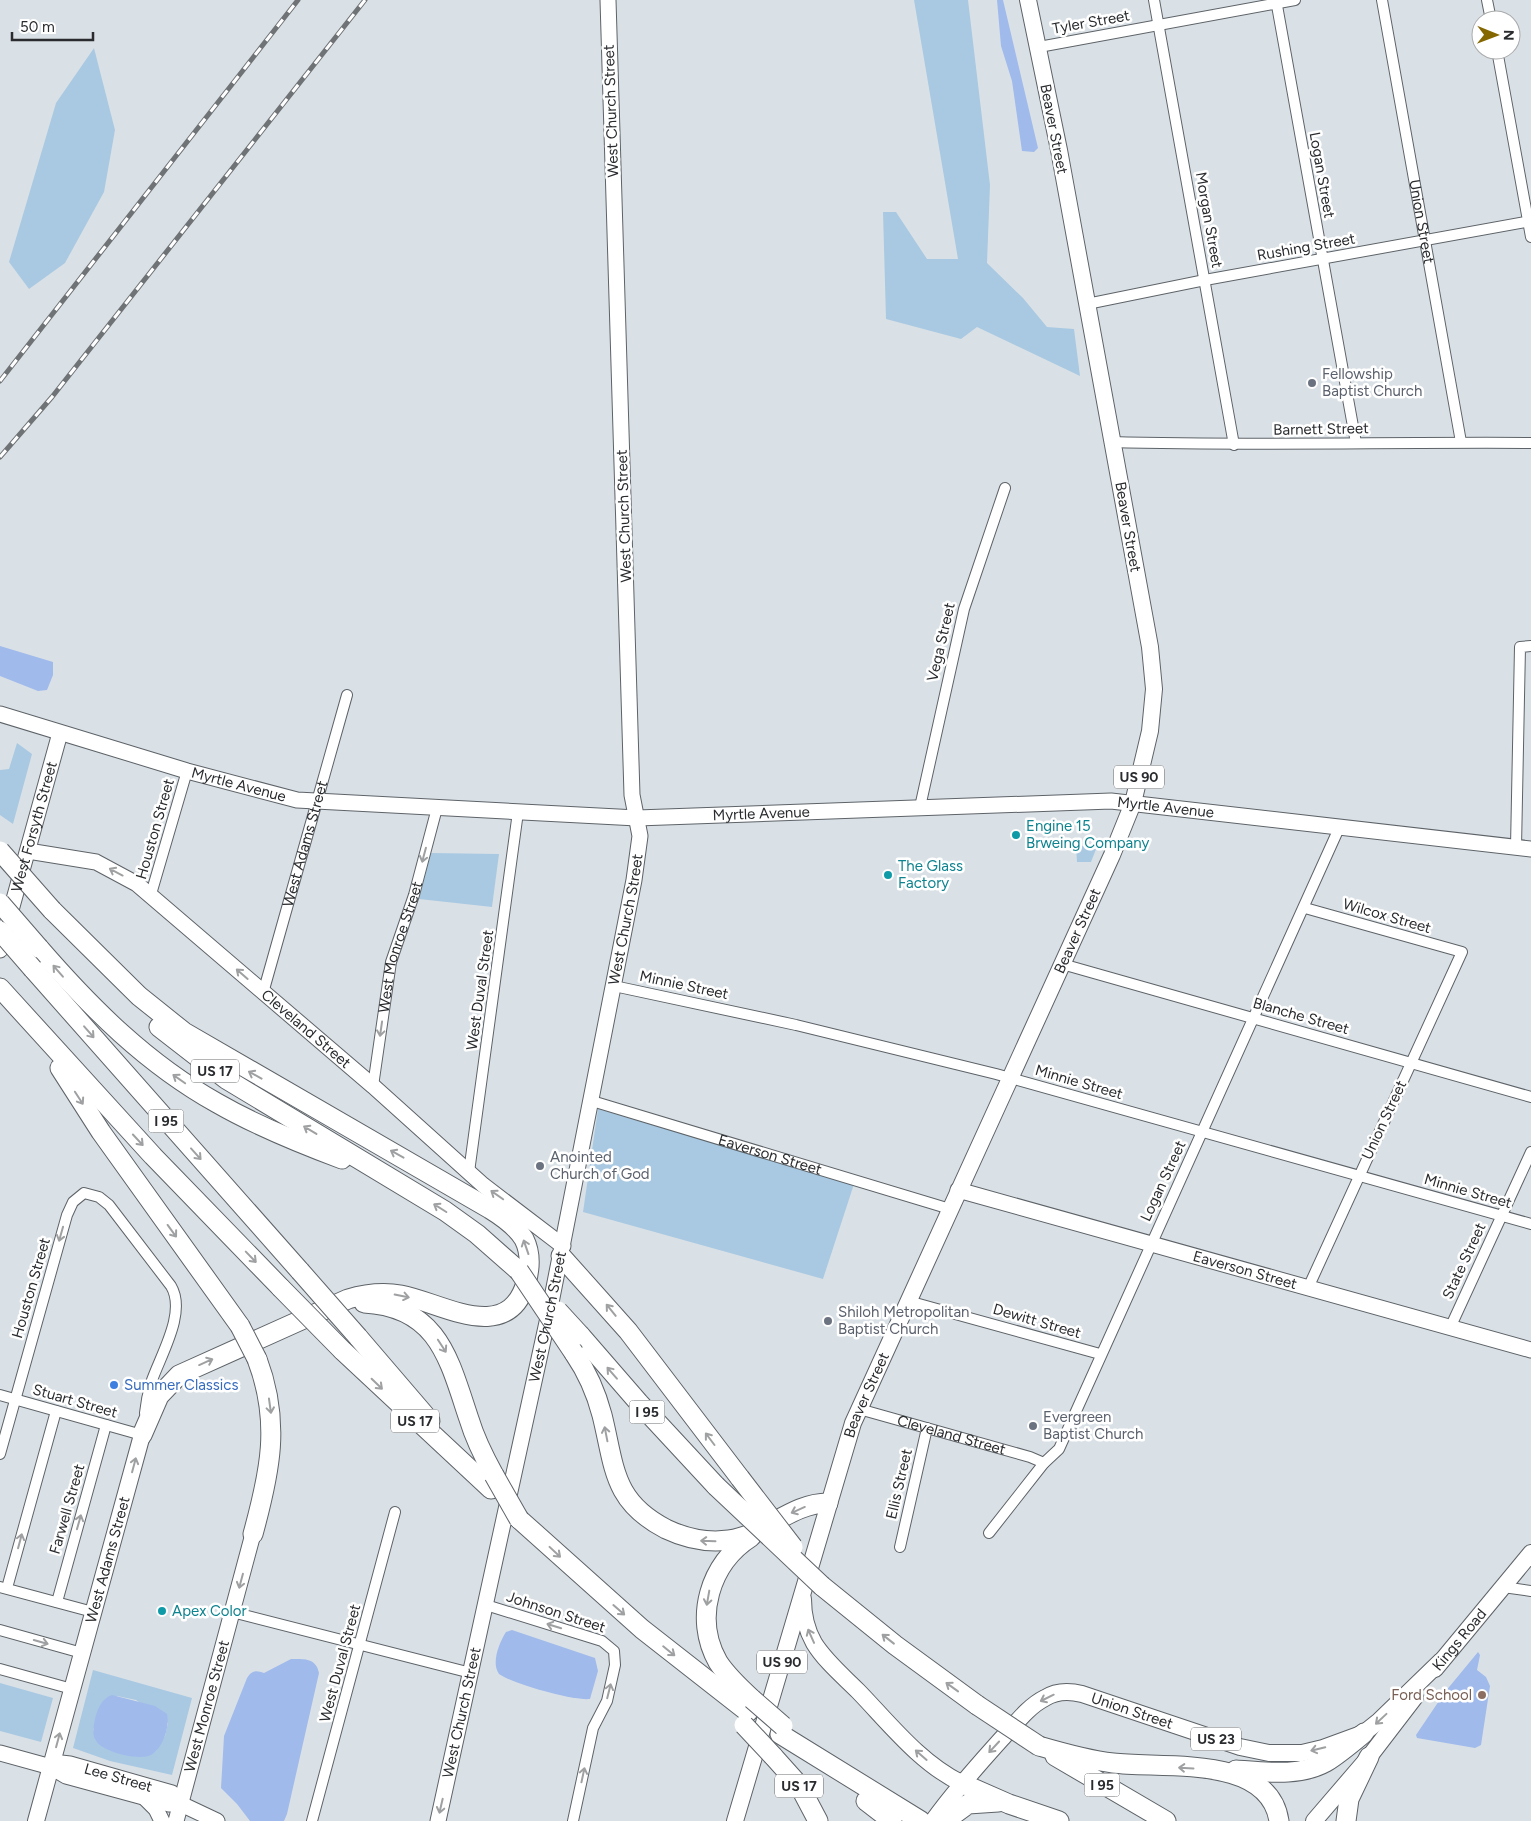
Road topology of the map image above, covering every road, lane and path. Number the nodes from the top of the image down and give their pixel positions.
1 (608, 0) edge
2 (1028, 0) edge
3 (1154, 0) edge
4 (1295, 0) edge
5 (1382, 0) edge
6 (1276, 2) edge
7 (1158, 25) junction
8 (1039, 47) junction
9 (1498, 60) edge
10 (1530, 221) edge
11 (1531, 237) edge
12 (1426, 241) junction
13 (1322, 260) junction
14 (1205, 280) junction
15 (1087, 304) junction
16 (1112, 442) junction
17 (1462, 442) junction
18 (1356, 443) junction
19 (1531, 443) edge
20 (1234, 445) junction
21 (1005, 488) dead end
22 (1531, 646) edge
23 (348, 695) dead end
24 (0, 714) edge
25 (60, 733) junction
26 (187, 771) junction
27 (316, 802) junction
28 (1133, 803) junction
29 (920, 807) junction
30 (437, 808) junction
31 (518, 812) junction
32 (637, 818) junction
33 (1340, 826) junction
34 (1516, 847) junction
35 (1531, 849) edge
36 (0, 851) edge
37 (28, 851) junction
38 (152, 894) junction
39 (0, 904) edge
40 (1305, 908) junction
41 (52, 910) junction
42 (0, 931) edge
43 (0, 950) edge
44 (1462, 952) joint
45 (1062, 964) junction
46 (614, 986) junction
47 (0, 988) edge
48 (263, 993) junction
49 (22, 1014) junction
50 (1254, 1018) junction
51 (1410, 1063) junction
52 (1010, 1078) junction
53 (373, 1086) junction
54 (1531, 1097) edge
55 (592, 1101) junction
56 (1202, 1132) junction
57 (1531, 1152) edge
58 (469, 1172) junction
59 (1359, 1175) junction
60 (958, 1190) junction
61 (412, 1191) junction
62 (84, 1193) joint
63 (950, 1209) junction
64 (1501, 1217) junction
65 (1531, 1224) edge
66 (1151, 1242) junction
67 (562, 1251) junction
68 (1308, 1288) junction
69 (908, 1301) junction
70 (321, 1310) junction
71 (1450, 1328) junction
72 (577, 1344) junction
73 (1531, 1350) edge
74 (1100, 1354) junction
75 (0, 1395) edge
76 (15, 1399) junction
77 (859, 1409) junction
78 (56, 1411) junction
79 (106, 1425) junction
80 (927, 1428) junction
81 (142, 1435) junction
82 (0, 1454) edge
83 (1044, 1463) junction
84 (492, 1482) junction
85 (828, 1503) junction
86 (395, 1512) dead end
87 (771, 1524) junction
88 (989, 1533) dead end
89 (253, 1534) joint
90 (900, 1547) dead end
91 (1531, 1553) edge
92 (813, 1586) junction
93 (1503, 1587) junction
94 (3, 1588) edge
95 (1531, 1592) edge
96 (57, 1602) junction
97 (486, 1605) junction
98 (94, 1612) junction
99 (232, 1612) junction
100 (0, 1630) edge
101 (360, 1645) junction
102 (82, 1653) junction
103 (1441, 1661) junction
104 (0, 1669) edge
105 (471, 1673) junction
106 (72, 1689) junction
107 (748, 1712) junction
108 (782, 1730) junction
109 (1364, 1733) junction
110 (1039, 1746) junction
111 (0, 1754) edge
112 (1369, 1757) junction
113 (51, 1767) junction
114 (1213, 1770) junction
115 (961, 1783) junction
116 (143, 1797) junction
117 (181, 1804) junction
118 (1009, 1804) junction
119 (916, 1818) edge
120 (36, 1821) edge
121 (162, 1821) edge
122 (176, 1821) edge
123 (217, 1821) edge
124 (312, 1821) edge
125 (438, 1821) edge
126 (574, 1821) edge
127 (735, 1821) edge
128 (818, 1821) edge
129 (892, 1821) edge
130 (933, 1821) edge
131 (945, 1821) edge
132 (1059, 1821) edge
133 (1166, 1821) edge
134 (1279, 1821) edge
135 (1314, 1821) edge
136 (1346, 1821) edge

1 - 32 street, West Church Street
2 - 8 main road, Beaver Street / US 90
3 - 7 street, Morgan Street
4 - 6 street, Tyler Street
5 - 12 street, Union Street
6 - 7 street, Tyler Street
6 - 13 street, Logan Street
7 - 8 street, Tyler Street
7 - 14 street, Morgan Street
8 - 15 main road, Beaver Street / US 90
9 - 10 street
10 - 11 street
10 - 12 street, Rushing Street
12 - 13 street, Rushing Street
12 - 17 street, Union Street
13 - 14 street, Rushing Street
13 - 18 street, Logan Street
14 - 15 street, Rushing Street
14 - 20 street, Morgan Street
15 - 16 main road, Beaver Street / US 90
16 - 20 street, Barnett Street
16 - 28 main road, Beaver Street / US 90
17 - 18 street, Barnett Street
17 - 19 street, Barnett Street
18 - 20 street, Barnett Street
21 - 29 street, Vega Street
22 - 34 street
23 - 27 street, West Adams Street
24 - 25 street, Myrtle Avenue
25 - 26 street, Myrtle Avenue
25 - 37 street, West Forsyth Street
26 - 27 street, Myrtle Avenue
26 - 38 street, Houston Street
27 - 30 street, Myrtle Avenue
27 - 48 street, West Adams Street
28 - 29 street, Myrtle Avenue
28 - 33 street, Myrtle Avenue
28 - 45 main road, Beaver Street / US 90
29 - 32 street, Myrtle Avenue
30 - 31 street, Myrtle Avenue
30 -> 53 street, West Monroe Street
31 - 32 street, Myrtle Avenue
31 - 58 street, West Duval Street
32 - 46 street, West Church Street
33 - 34 street, Myrtle Avenue
33 - 40 street, Logan Street
34 - 35 street, Myrtle Avenue
36 - 41 highway, US 17, bridge
38 -> 37 street, Cleveland Street
37 - 43 street, West Forsyth Street
48 -> 38 street, Cleveland Street
61 -> 39 highway, bridge
40 - 44 street, Wilcox Street
40 - 50 street, Logan Street
61 -> 41 highway, US 17
70 -> 41 highway
42 -> 84 highway, I 95, bridge
44 - 51 street, Union Street
45 - 50 street, Blanche Street
45 - 52 main road, Beaver Street / US 90
46 - 52 street, Minnie Street
46 - 55 street, West Church Street
47 - 49 highway, US 17
48 - 53 street, Cleveland Street
49 -> 84 highway, US 17, bridge
49 -> 89 highway, bridge
50 - 51 street, Blanche Street
50 - 56 street, Logan Street
51 - 54 street, Blanche Street
51 - 59 street, Union Street
52 - 56 street, Minnie Street
52 - 60 main road, Beaver Street / US 90
53 - 58 street, Cleveland Street
55 - 63 street, Eaverson Street
55 - 67 street, West Church Street
56 - 59 street, Minnie Street
56 - 66 street, Logan Street
57 - 64 street, State Street
67 -> 58 street, Cleveland Street
59 - 64 street, Minnie Street
59 - 68 street, Union Street
60 - 63 main road, Beaver Street / US 90
60 - 66 street, Eaverson Street
72 -> 61 highway, bridge
62 -> 76 street, Houston Street
62 - 81 street, West Adams Street
63 - 69 main road, Beaver Street / US 90
64 - 65 street, Minnie Street
64 - 71 street, State Street
66 - 68 street, Eaverson Street
66 - 74 street, Logan Street
92 -> 67 highway, bridge
67 - 97 street, West Church Street
68 - 71 street, Eaverson Street
69 - 74 street, Dewitt Street
69 - 77 main road, Beaver Street / US 90
81 -> 70 highway
70 -> 84 highway
71 - 73 street, Eaverson Street
87 -> 72 highway
92 -> 72 highway, I 95, bridge
74 - 83 street, Logan Street
75 - 76 street, Stuart Street
76 - 78 street, Stuart Street
76 - 82 street, Houston Street
77 - 80 street, Cleveland Street
77 - 85 main road, Beaver Street / US 90
78 - 79 street, Stuart Street
94 -> 78 street
79 - 81 street, Stuart Street
96 -> 79 street, Farwell Street
80 - 83 street, Cleveland Street
80 - 90 street, Ellis Street
98 -> 81 main road, West Adams Street
83 - 88 street, Logan Street
84 -> 107 highway, bridge
85 -> 87 highway
85 - 92 main road, Beaver Street / US 90
86 - 101 street, West Duval Street
87 -> 107 highway
89 -> 99 street, West Monroe Street
91 - 93 main road, Kings Road / US 23
110 -> 92 highway, I 95, bridge
115 -> 92 main road
92 - 127 main road, Beaver Street / US 90
93 - 95 street
93 - 103 main road, Kings Road / US 23
94 - 96 street
96 - 98 street
97 - 105 street, West Church Street
126 -> 97 street, Johnson Street
98 - 102 main road, West Adams Street
99 - 101 street
99 - 117 street, West Monroe Street
100 -> 102 street
101 - 105 street
101 - 124 street, West Duval Street
102 - 106 main road, West Adams Street
103 -> 109 main road, Union Street / US 23
103 - 112 main road, Kings Road / US 23
104 - 106 street
105 -> 125 street, West Church Street
113 -> 106 main road, West Adams Street
107 - 108 highway, bridge
107 - 128 highway, US 17, bridge
108 - 119 highway
108 - 129 highway
109 - 114 highway
109 -> 115 main road, Union Street / US 23
114 -> 110 highway
110 - 133 highway, I 95
111 - 113 street, Lee Street
112 - 135 main road, Kings Road / US 23
112 - 136 highway
113 - 116 street, Lee Street
113 - 117 street, Lee Street
113 - 120 main road, West Adams Street
114 - 134 highway
115 - 118 highway
115 - 130 main road, Union Street / US 23
116 - 117 street, Lee Street
116 - 121 street
117 - 122 street, West Monroe Street
117 - 123 street, Lee Street
118 - 131 highway
118 - 132 highway

